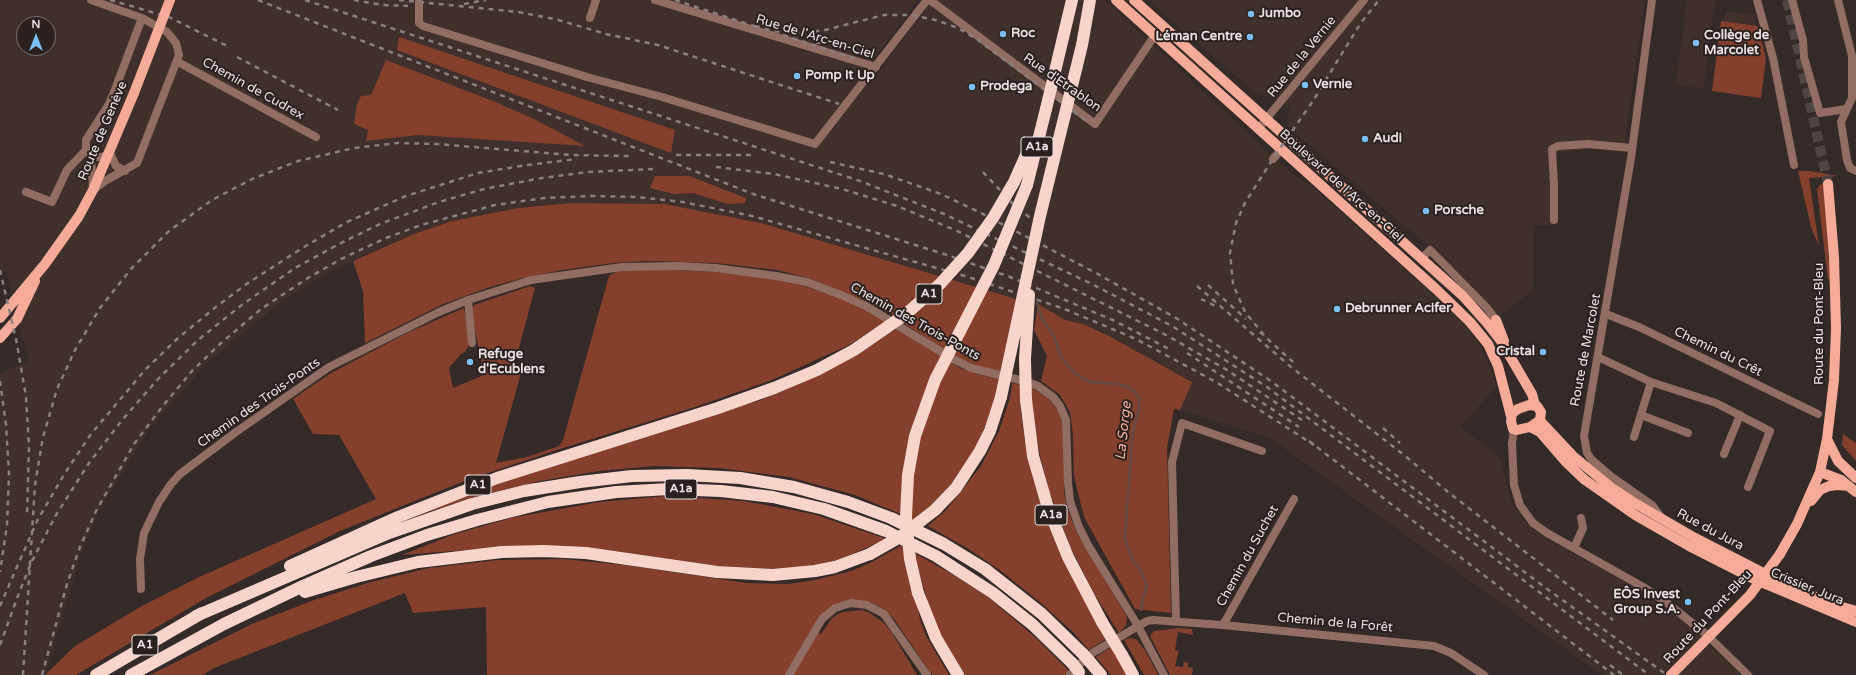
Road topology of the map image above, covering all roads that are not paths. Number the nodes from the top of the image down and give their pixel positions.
1 (91, 0) edge
2 (170, 0) edge
3 (419, 0) edge
4 (596, 0) edge
5 (655, 0) edge
6 (927, 0) edge
7 (930, 0) edge
8 (1072, 0) edge
9 (1090, 0) edge
10 (1116, 0) edge
11 (1134, 0) edge
12 (1364, 0) edge
13 (1652, 0) edge
14 (1757, 0) edge
15 (1792, 0) edge
16 (1838, 0) edge
17 (142, 18) junction
18 (590, 18) dead end
19 (1155, 35) junction
20 (178, 62) junction
21 (876, 67) junction
22 (1846, 109) junction
23 (1046, 110) junction
24 (1266, 119) junction
25 (1258, 129) junction
26 (316, 137) dead end
27 (1632, 148) junction
28 (1281, 150) junction
29 (89, 153) junction
30 (110, 153) junction
31 (1273, 159) dead end
32 (1794, 165) dead end
33 (125, 171) junction
34 (1856, 171) edge
35 (1828, 184) tunnel mouth
36 (93, 190) junction
37 (26, 192) dead end
38 (1554, 220) dead end
39 (1033, 250) junction
40 (1422, 258) junction
41 (45, 264) junction
42 (468, 300) junction
43 (1606, 314) junction
44 (0, 318) edge
45 (1496, 320) joint
46 (0, 338) edge
47 (472, 343) dead end
48 (1598, 357) junction
49 (1511, 360) junction
50 (1651, 382) junction
51 (1535, 405) junction
52 (1818, 414) dead end
53 (1641, 415) junction
54 (1740, 415) junction
55 (1511, 416) junction
56 (1540, 420) junction
57 (1530, 427) junction
58 (1514, 430) junction
59 (1688, 433) dead end
60 (1634, 437) dead end
61 (1827, 439) junction
62 (1262, 451) dead end
63 (1724, 454) dead end
64 (1821, 468) junction
65 (1853, 483) edge
66 (1748, 487) dead end
67 (1294, 498) dead end
68 (1805, 507) junction
69 (1581, 518) dead end
70 (1665, 521) junction
71 (1574, 548) junction
72 (141, 589) dead end
73 (260, 607) junction
74 (1854, 609) edge
75 (196, 616) junction
76 (1176, 620) junction
77 (1856, 622) edge
78 (1222, 625) junction
79 (1138, 626) junction
80 (1076, 672) edge
81 (96, 675) edge
82 (131, 675) edge
83 (789, 675) edge
84 (927, 675) edge
85 (958, 675) edge
86 (1101, 675) edge
87 (1133, 675) edge
88 (1164, 675) edge
89 (1484, 675) edge
90 (1671, 675) edge
91 (1748, 675) edge

1 - 17 street
2 - 30 main road, Route de Genève, bridge
3 - 21 street, Rue de l'Arc-en-Ciel
4 - 18 street
5 - 21 street, Rue de l'Arc-en-Ciel
6 - 21 street
7 - 19 street, Rue d'Etrablon
8 - 23 highway, A1, bridge
9 - 39 highway, A1, bridge
10 - 19 main road, Boulevard de l'Arc-en-Ciel
11 - 24 main road, Boulevard de l'Arc-en-Ciel
12 - 24 street, Rue de la Vernie
13 - 27 street, Route de Marcolet
14 - 32 street
15 - 22 street
16 - 22 street
17 - 20 street
17 - 29 street
19 - 25 main road, Boulevard de l'Arc-en-Ciel
20 - 26 street, Chemin de Cudrex
20 - 33 street
22 - 34 street
23 - 75 highway, A1, bridge
23 - 85 highway, A1a, bridge
24 - 25 street, Rue de la Vernie
24 - 40 main road, Boulevard de l'Arc-en-Ciel
25 - 28 main road, Boulevard de l'Arc-en-Ciel
27 - 38 street
27 - 43 street, Route de Marcolet
28 - 31 street
28 - 55 main road, Boulevard de l'Arc-en-Ciel
29 - 30 street
29 - 36 street
29 - 37 street
30 - 33 street
30 - 36 main road, Route de Genève
33 - 36 street
35 - 61 main road, Route du Pont-Bleu
36 - 41 main road, Route de Genève
39 - 73 highway, A1, bridge
39 - 87 highway, A1a, bridge
40 - 45 street
40 - 49 main road, Boulevard de l'Arc-en-Ciel
41 - 44 main road, Route de Genève
41 - 46 main road, Route de Genève
42 - 47 street
42 - 72 street, Chemin des Trois-Ponts
42 - 79 street, Chemin des Trois-Ponts
43 - 48 street, Route de Marcolet
43 - 52 street, Chemin du Crêt
45 - 49 main road
48 - 50 street
48 - 70 street, Route de Marcolet
49 - 51 main road, Boulevard de l'Arc-en-Ciel
50 - 53 street
50 - 54 street
51 - 55 main road
51 - 56 main road
53 - 59 street
53 - 60 street
54 - 63 street
54 - 66 street
55 - 58 main road
56 - 57 main road
56 - 70 main road, Rue du Jura
57 - 58 main road
57 - 77 main road, Crissier, Jura
58 - 71 street
61 - 64 main road, Route du Pont-Bleu
61 - 65 main road
62 - 76 street
64 - 65 main road
64 - 68 main road, Route du Pont-Bleu
65 - 68 main road
67 - 78 street, Chemin du Suchet
68 - 90 main road, Route du Pont-Bleu, bridge
69 - 71 street
70 - 74 main road, Rue du Jura
71 - 91 street
73 - 80 highway, A1a
73 - 82 highway, A1
75 - 81 highway, A1
75 - 86 highway, A1a
76 - 78 street, Chemin de la Forêt
76 - 79 street, Chemin de la Forêt
78 - 89 street, Chemin de la Forêt
79 - 80 street, Chemin de la Forêt
79 - 88 street, Chemin des Trois-Ponts
83 - 84 street

